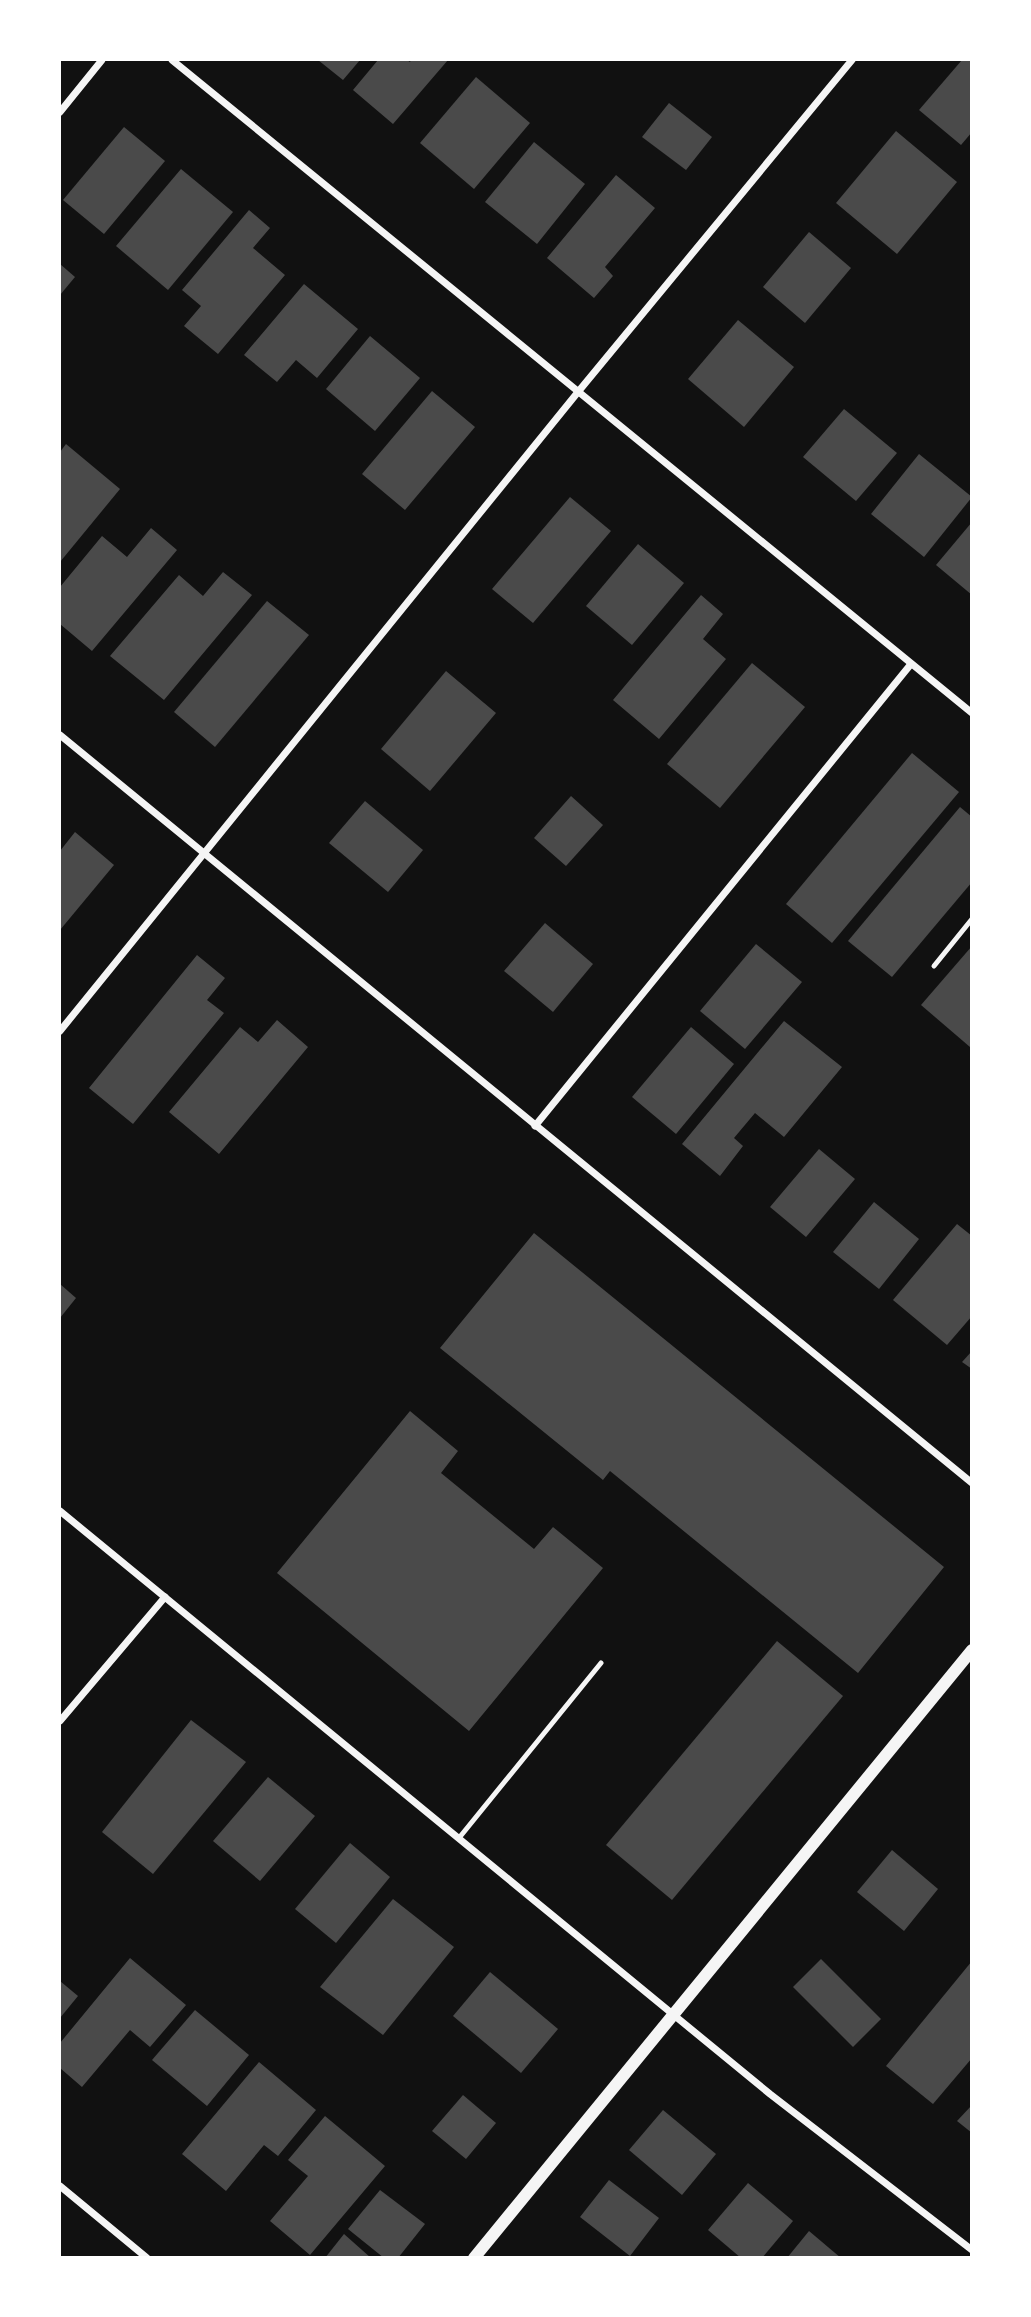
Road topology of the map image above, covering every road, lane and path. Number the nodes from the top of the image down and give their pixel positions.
1 (102, 60) edge
2 (172, 60) edge
3 (852, 60) edge
4 (60, 112) edge
5 (578, 392) junction
6 (911, 664) junction
7 (971, 713) edge
8 (60, 735) edge
9 (204, 852) junction
10 (971, 919) edge
11 (934, 965) dead end
12 (60, 1031) edge
13 (535, 1126) junction
14 (971, 1483) edge
15 (60, 1511) edge
16 (165, 1597) junction
17 (971, 1650) edge
18 (601, 1662) dead end
19 (60, 1721) edge
20 (459, 1838) junction
21 (674, 2014) junction
22 (60, 2186) edge
23 (971, 2250) edge
24 (147, 2258) edge
25 (474, 2258) edge

1 - 4 street
2 - 5 street
3 - 5 street
5 - 6 street
5 - 9 street
6 - 7 street
6 - 13 street
8 - 9 street
9 - 12 street
9 - 13 street
10 - 11 lane
13 - 14 street
15 - 16 street
16 - 19 street
16 - 20 street
17 - 21 street
18 - 20 lane
20 - 21 street
21 - 23 street
21 - 25 street
22 - 24 street

